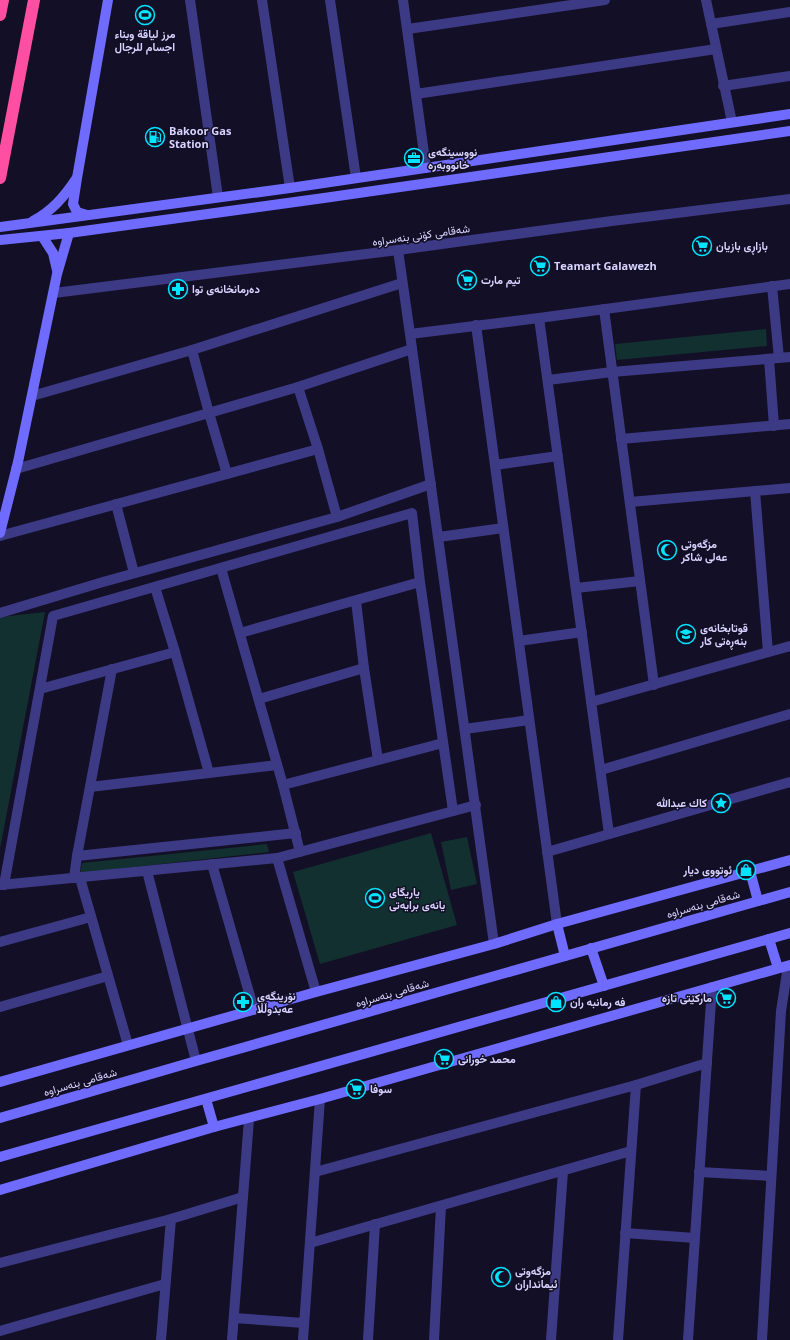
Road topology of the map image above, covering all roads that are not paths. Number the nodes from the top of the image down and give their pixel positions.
1 (3, 0) edge
2 (34, 0) edge
3 (108, 0) edge
4 (190, 0) edge
5 (262, 0) edge
6 (330, 0) edge
7 (403, 0) edge
8 (605, 0) edge
9 (706, 0) edge
10 (790, 12) edge
11 (0, 15) edge
12 (711, 24) junction
13 (408, 29) junction
14 (716, 49) junction
15 (790, 76) edge
16 (723, 86) junction
17 (416, 94) junction
18 (790, 114) edge
19 (732, 122) junction
20 (790, 131) edge
21 (426, 168) junction
22 (0, 178) edge
23 (77, 178) junction
24 (356, 178) junction
25 (322, 183) junction
26 (290, 188) junction
27 (218, 197) junction
28 (324, 198) junction
29 (790, 199) edge
30 (88, 215) junction
31 (28, 223) junction
32 (5, 227) edge
33 (69, 233) junction
34 (42, 236) junction
35 (4, 239) edge
36 (398, 250) junction
37 (58, 274) junction
38 (402, 283) junction
39 (790, 284) edge
40 (772, 286) junction
41 (54, 293) junction
42 (604, 309) junction
43 (539, 318) junction
44 (476, 326) junction
45 (410, 334) junction
46 (412, 349) junction
47 (192, 350) junction
48 (790, 357) edge
49 (779, 358) junction
50 (769, 359) junction
51 (612, 372) junction
52 (548, 380) junction
53 (298, 387) junction
54 (32, 396) junction
55 (209, 413) junction
56 (790, 424) edge
57 (774, 426) junction
58 (621, 439) junction
59 (318, 449) junction
60 (558, 456) junction
61 (495, 465) junction
62 (16, 469) junction
63 (227, 474) junction
64 (431, 484) junction
65 (790, 488) edge
66 (755, 491) junction
67 (630, 502) junction
68 (116, 504) junction
69 (337, 517) junction
70 (503, 528) junction
71 (0, 534) edge
72 (439, 537) junction
73 (221, 568) junction
74 (134, 573) junction
75 (640, 581) junction
76 (420, 582) junction
77 (154, 587) junction
78 (576, 588) junction
79 (356, 601) junction
80 (0, 613) edge
81 (582, 632) junction
82 (240, 633) junction
83 (518, 641) junction
84 (790, 646) edge
85 (175, 652) junction
86 (768, 652) junction
87 (364, 668) junction
88 (112, 669) junction
89 (654, 685) junction
90 (40, 689) junction
91 (259, 698) junction
92 (591, 702) junction
93 (790, 714) edge
94 (529, 720) junction
95 (465, 729) junction
96 (443, 743) junction
97 (378, 760) junction
98 (277, 765) junction
99 (600, 770) junction
100 (209, 773) junction
101 (790, 782) edge
102 (283, 784) junction
103 (90, 787) junction
104 (476, 805) junction
105 (453, 811) junction
106 (296, 833) junction
107 (609, 834) junction
108 (300, 852) junction
109 (547, 852) junction
110 (77, 856) junction
111 (277, 858) junction
112 (790, 860) edge
113 (212, 864) junction
114 (147, 871) junction
115 (750, 871) junction
116 (77, 878) junction
117 (2, 885) edge
118 (790, 892) edge
119 (758, 901) junction
120 (91, 917) junction
121 (557, 924) junction
122 (790, 933) edge
123 (769, 939) junction
124 (0, 942) edge
125 (494, 944) junction
126 (591, 948) junction
127 (565, 956) junction
128 (785, 966) edge
129 (108, 976) junction
130 (604, 986) junction
131 (712, 987) junction
132 (316, 992) junction
133 (0, 1007) edge
134 (254, 1010) junction
135 (187, 1028) junction
136 (790, 1040) edge
137 (780, 1043) junction
138 (128, 1045) junction
139 (196, 1061) junction
140 (707, 1063) junction
141 (0, 1082) edge
142 (636, 1085) junction
143 (206, 1099) junction
144 (320, 1099) junction
145 (0, 1118) edge
146 (249, 1119) junction
147 (214, 1128) junction
148 (631, 1151) junction
149 (0, 1157) edge
150 (563, 1171) junction
151 (315, 1172) junction
152 (699, 1172) junction
153 (771, 1176) junction
154 (0, 1190) edge
155 (243, 1197) junction
156 (442, 1206) junction
157 (171, 1219) junction
158 (375, 1224) junction
159 (625, 1233) junction
160 (695, 1238) junction
161 (310, 1243) junction
162 (0, 1263) edge
163 (165, 1284) junction
164 (234, 1318) junction
165 (304, 1323) junction
166 (0, 1331) edge
167 (161, 1340) edge
168 (232, 1340) edge
169 (303, 1340) edge
170 (368, 1340) edge
171 (434, 1340) edge
172 (551, 1340) edge
173 (618, 1340) edge
174 (688, 1340) edge
175 (762, 1340) edge

1 - 11 highway
2 - 22 highway
3 - 23 street
4 - 27 street
5 - 26 street
6 - 24 street
7 - 13 street
8 - 13 street
9 - 12 street
10 - 12 street
12 - 14 street
13 - 17 street
14 - 16 street
14 - 17 street
15 - 16 street
16 - 19 street
17 - 21 street
18 - 19 street
19 - 21 street
20 - 28 street
21 - 24 street
23 - 30 street
23 - 31 street
24 - 25 street
25 - 26 street
25 - 28 street
26 - 27 street
27 - 30 street
28 - 33 street
29 - 36 street, شەقامی کۆنی بنەسراوە
30 - 31 street
31 - 32 street
33 - 34 street
33 - 37 street
34 - 35 street
34 - 37 street
36 - 38 street
36 - 41 street, شەقامی کۆنی بنەسراوە
37 - 41 street
38 - 45 street
38 - 47 street
39 - 40 street
40 - 42 street
40 - 49 street
41 - 54 street
42 - 43 street
42 - 51 street
43 - 44 street
43 - 52 street
44 - 45 street
44 - 61 street
45 - 46 street
46 - 53 street
46 - 64 street
47 - 54 street
47 - 55 street
48 - 49 street
49 - 50 street
50 - 51 street
50 - 57 street
51 - 52 street
51 - 58 street
52 - 60 street
53 - 55 street
53 - 59 street
54 - 62 street
55 - 62 street
55 - 63 street
56 - 57 street
57 - 58 street
58 - 67 street
59 - 63 street
59 - 69 street
60 - 61 street
60 - 78 street
61 - 70 street
62 - 71 street
63 - 68 street
64 - 69 street
64 - 72 street
65 - 66 street
66 - 67 street
66 - 86 street
67 - 75 street
68 - 71 street
68 - 74 street
69 - 74 street
70 - 72 street
70 - 83 street
72 - 95 street
73 - 76 street
73 - 77 street
73 - 82 street
74 - 80 street
75 - 78 street
75 - 89 street
76 - 79 street
76 - 96 street
77 - 85 street
77 - 90 street
78 - 81 street
79 - 82 street
79 - 87 street
81 - 83 street
81 - 92 street
82 - 91 street
83 - 94 street
84 - 86 street
85 - 88 street
85 - 100 street
86 - 89 street
87 - 91 street
87 - 97 street
88 - 90 street
88 - 103 street
89 - 92 street
90 - 117 street
91 - 98 street
92 - 99 street
93 - 99 street
94 - 95 street
94 - 109 street
95 - 104 street
96 - 97 street
96 - 105 street
97 - 102 street
98 - 100 street
98 - 102 street
99 - 107 street
100 - 103 street
101 - 107 street
102 - 106 street
103 - 110 street
104 - 105 street
104 - 125 street
105 - 108 street
106 - 108 street
106 - 110 street
107 - 109 street
108 - 111 street
109 - 121 street
110 - 116 street
111 - 113 street
111 - 132 street
112 - 115 street
113 - 114 street
113 - 134 street
114 - 116 street
114 - 135 street
115 - 119 street
115 - 121 street
116 - 117 street
116 - 120 street
118 - 119 street, شەقامی بنەسراوە
119 - 126 street, شەقامی بنەسراوە
120 - 124 street
120 - 129 street
121 - 125 street
121 - 127 street
122 - 123 street
123 - 128 street
123 - 130 street
125 - 132 street
126 - 127 street, شەقامی بنەسراوە
126 - 130 street
127 - 139 street, شەقامی بنەسراوە
128 - 131 street
128 - 137 street
129 - 133 street
129 - 138 street
130 - 143 street
131 - 140 street
131 - 144 street
132 - 134 street
134 - 135 street
135 - 138 street
135 - 139 street
136 - 137 street
137 - 153 street
138 - 141 street
139 - 145 street, شەقامی بنەسراوە
140 - 142 street
140 - 152 street
142 - 148 street
142 - 151 street
143 - 147 street
143 - 149 street
144 - 146 street
144 - 151 street
146 - 147 street
146 - 155 street
147 - 154 street
148 - 150 street
148 - 159 street
150 - 156 street
150 - 172 street
151 - 161 street
152 - 153 street
152 - 160 street
153 - 175 street
155 - 157 street
155 - 164 street
156 - 158 street
156 - 171 street
157 - 162 street
157 - 163 street
158 - 161 street
158 - 170 street
159 - 160 street
159 - 173 street
160 - 174 street
161 - 165 street
163 - 166 street
163 - 167 street
164 - 165 street
164 - 168 street
165 - 169 street

